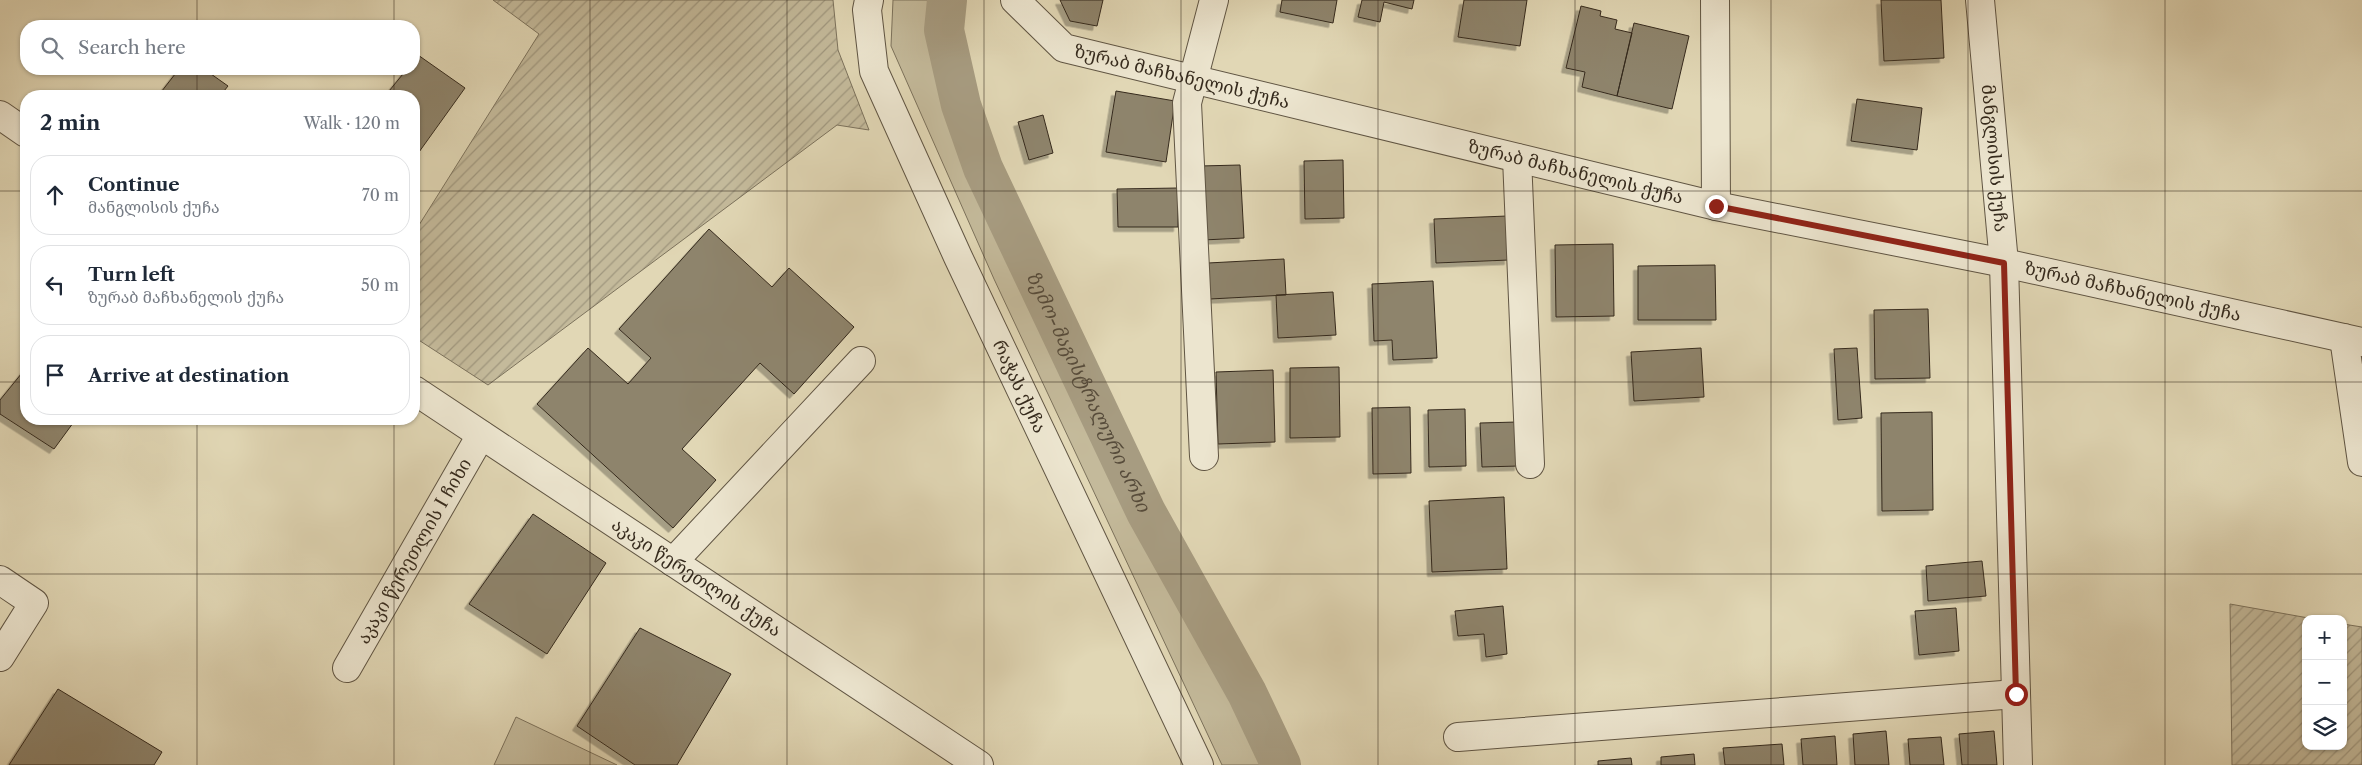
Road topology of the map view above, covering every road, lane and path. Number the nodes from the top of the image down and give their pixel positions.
1 (869, 0) edge
2 (1015, 0) edge
3 (1214, 0) edge
4 (1715, 0) edge
5 (1980, 0) edge
6 (1192, 79) junction
7 (0, 115) edge
8 (20, 129) edge
9 (1517, 158) junction
10 (1716, 206) junction
11 (2004, 263) junction
12 (2353, 340) edge
13 (861, 361) dead end
14 (420, 394) edge
15 (481, 435) junction
16 (1204, 456) dead end
17 (2362, 462) edge
18 (1530, 464) dead end
19 (673, 562) junction
20 (0, 580) edge
21 (0, 656) edge
22 (347, 668) dead end
23 (2016, 694) junction
24 (1458, 737) dead end
25 (979, 765) edge
26 (1199, 765) edge
27 (2018, 765) edge

1 - 26 street, რაჭას ქუჩა
2 - 6 street, ზურაბ მაჩხანელის ქუჩა
3 - 6 street
4 - 10 street
5 - 11 street, მანგლისის ქუჩა
6 - 9 street, ზურაბ მაჩხანელის ქუჩა
6 - 16 street
7 - 8 street
9 - 10 street, ზურაბ მაჩხანელის ქუჩა
9 - 18 street
10 - 11 street, ზურაბ მაჩხანელის ქუჩა
11 - 12 street, ზურაბ მაჩხანელის ქუჩა
11 - 23 street, მანგლისის ქუჩა
12 - 17 street
13 - 19 street
14 - 15 street, აკაკი წერეთლის ქუჩა
15 - 19 street, აკაკი წერეთლის ქუჩა
15 - 22 street, აკაკი წერეთლის I ჩიხი
19 - 25 street, აკაკი წერეთლის ქუჩა
20 - 21 street
23 - 24 street
23 - 27 street, მანგლისის ქუჩა

